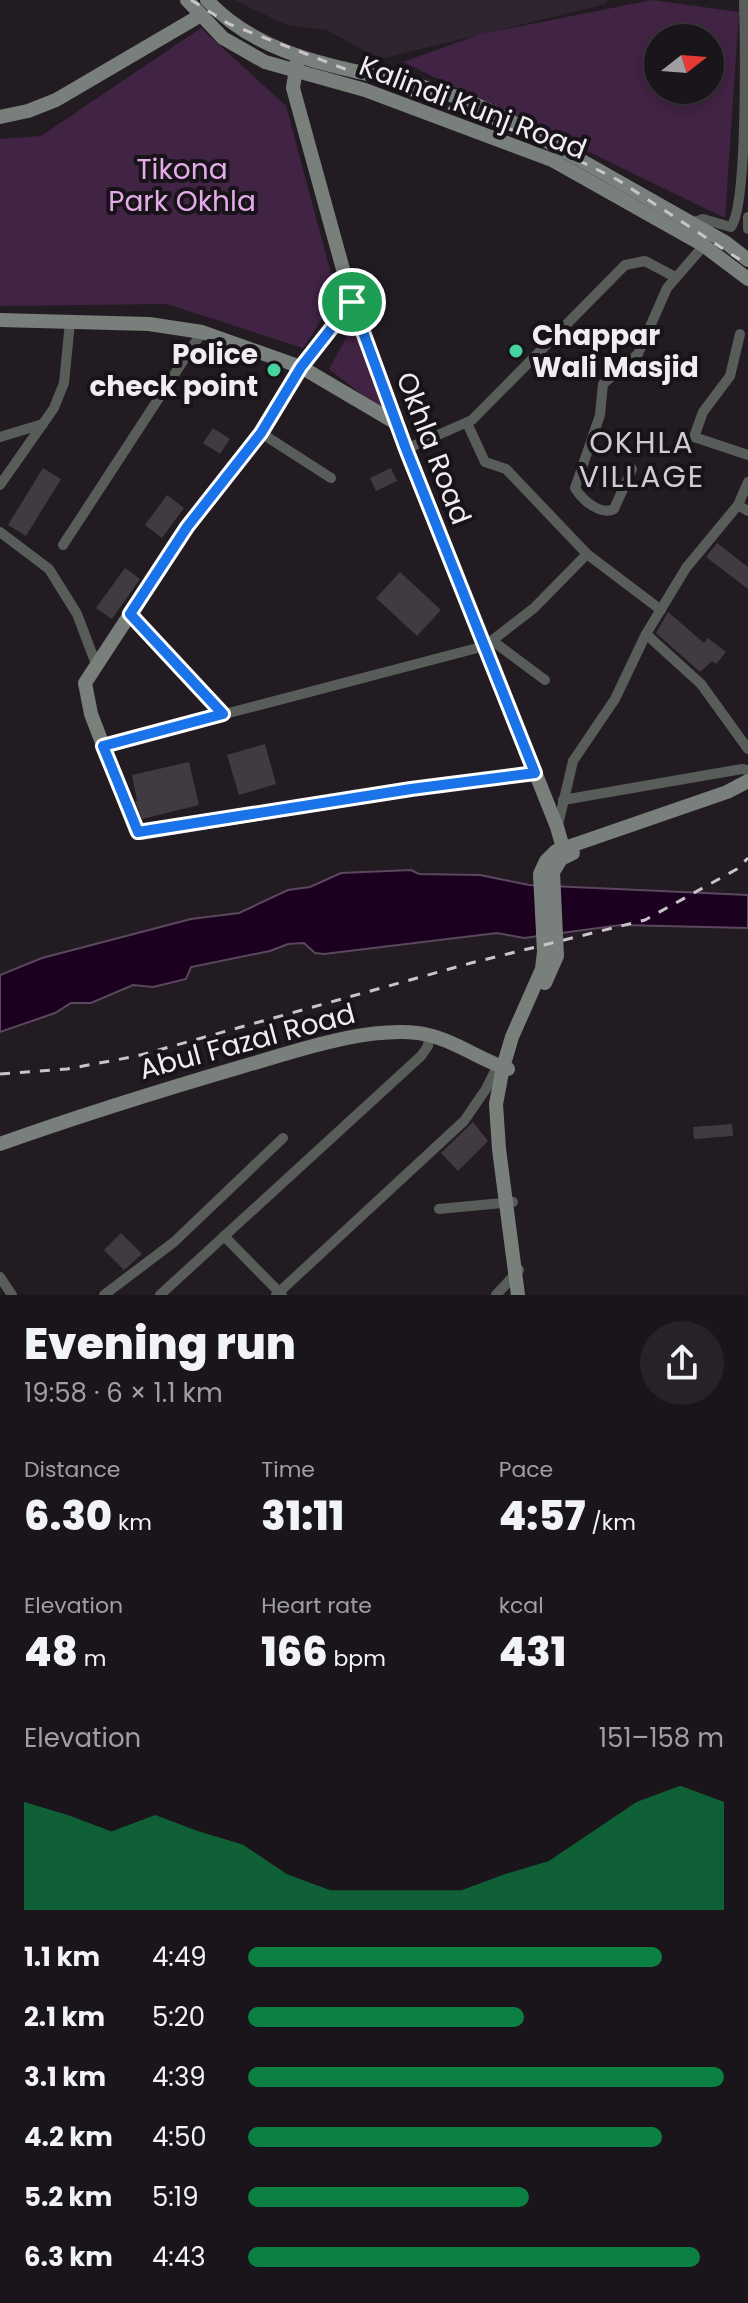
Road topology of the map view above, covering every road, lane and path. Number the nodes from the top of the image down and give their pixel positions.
1 (187, 0) edge
2 (207, 0) edge
3 (744, 0) edge
4 (201, 15) junction
5 (297, 63) junction
6 (0, 117) edge
7 (748, 217) edge
8 (691, 223) junction
9 (748, 229) edge
10 (708, 240) junction
11 (748, 260) edge
12 (675, 277) junction
13 (748, 279) edge
14 (352, 302) junction
15 (0, 320) edge
16 (70, 322) junction
17 (202, 332) junction
18 (740, 334) dead end
19 (301, 367) junction
20 (396, 423) junction
21 (467, 423) junction
22 (43, 424) junction
23 (261, 433) junction
24 (0, 437) edge
25 (406, 449) junction
26 (748, 455) edge
27 (632, 469) dead end
28 (331, 478) dead end
29 (748, 482) edge
30 (0, 485) edge
31 (738, 505) junction
32 (748, 511) edge
33 (0, 532) edge
34 (63, 545) dead end
35 (587, 554) junction
36 (661, 610) junction
37 (130, 614) junction
38 (646, 634) junction
39 (489, 644) junction
40 (96, 664) junction
41 (545, 680) dead end
42 (223, 714) junction
43 (103, 746) junction
44 (748, 749) edge
45 (748, 770) edge
46 (535, 773) junction
47 (748, 781) edge
48 (748, 790) edge
49 (563, 800) junction
50 (557, 827) junction
51 (563, 848) junction
52 (547, 875) junction
53 (429, 1035) junction
54 (503, 1067) junction
55 (283, 1138) dead end
56 (0, 1144) edge
57 (509, 1202) junction
58 (439, 1209) dead end
59 (224, 1236) junction
60 (518, 1270) junction
61 (0, 1277) edge
62 (279, 1294) edge
63 (12, 1295) edge
64 (104, 1295) edge
65 (160, 1295) edge
66 (496, 1295) edge
67 (521, 1295) edge

1 - 4 street
2 - 5 street
3 - 8 street
4 - 5 street
4 - 6 street
5 - 8 street, Kalindi Kunj Road
5 - 10 street, Kalindi Kunj Road
5 - 14 street, Okhla Road
7 - 9 street
8 - 10 street, Kalindi Kunj Road
10 - 11 street, Kalindi Kunj Road
10 - 12 street
10 - 13 street, Kalindi Kunj Road
12 - 21 street
12 - 27 street
14 - 19 street
14 - 20 street, Okhla Road
15 - 16 street
16 - 17 street
16 - 22 street
17 - 19 street
17 - 34 street
18 - 26 street
19 - 20 street
19 - 23 street
20 - 25 street, Okhla Road
21 - 25 street
21 - 35 street
22 - 24 street
22 - 30 street
23 - 28 street
23 - 37 street
25 - 39 street, Okhla Road
29 - 31 street
31 - 32 street
31 - 36 street
33 - 40 street
35 - 36 street
35 - 39 street
36 - 38 street
37 - 40 street
37 - 42 street
38 - 44 street
38 - 49 street
39 - 41 street
39 - 42 street
39 - 46 street, Okhla Road
40 - 43 street
42 - 43 street
43 - 46 street
45 - 49 street
46 - 50 street, Okhla Road
47 - 51 street
48 - 52 street
49 - 50 street
50 - 51 street, Okhla Road
51 - 52 street
52 - 54 street
53 - 54 street, Abul Fazal Road
53 - 56 street, Abul Fazal Road
53 - 59 street
54 - 57 street
54 - 62 street
55 - 64 street
57 - 58 street
57 - 60 street
59 - 62 street
59 - 65 street
60 - 66 street
60 - 67 street
61 - 63 street

